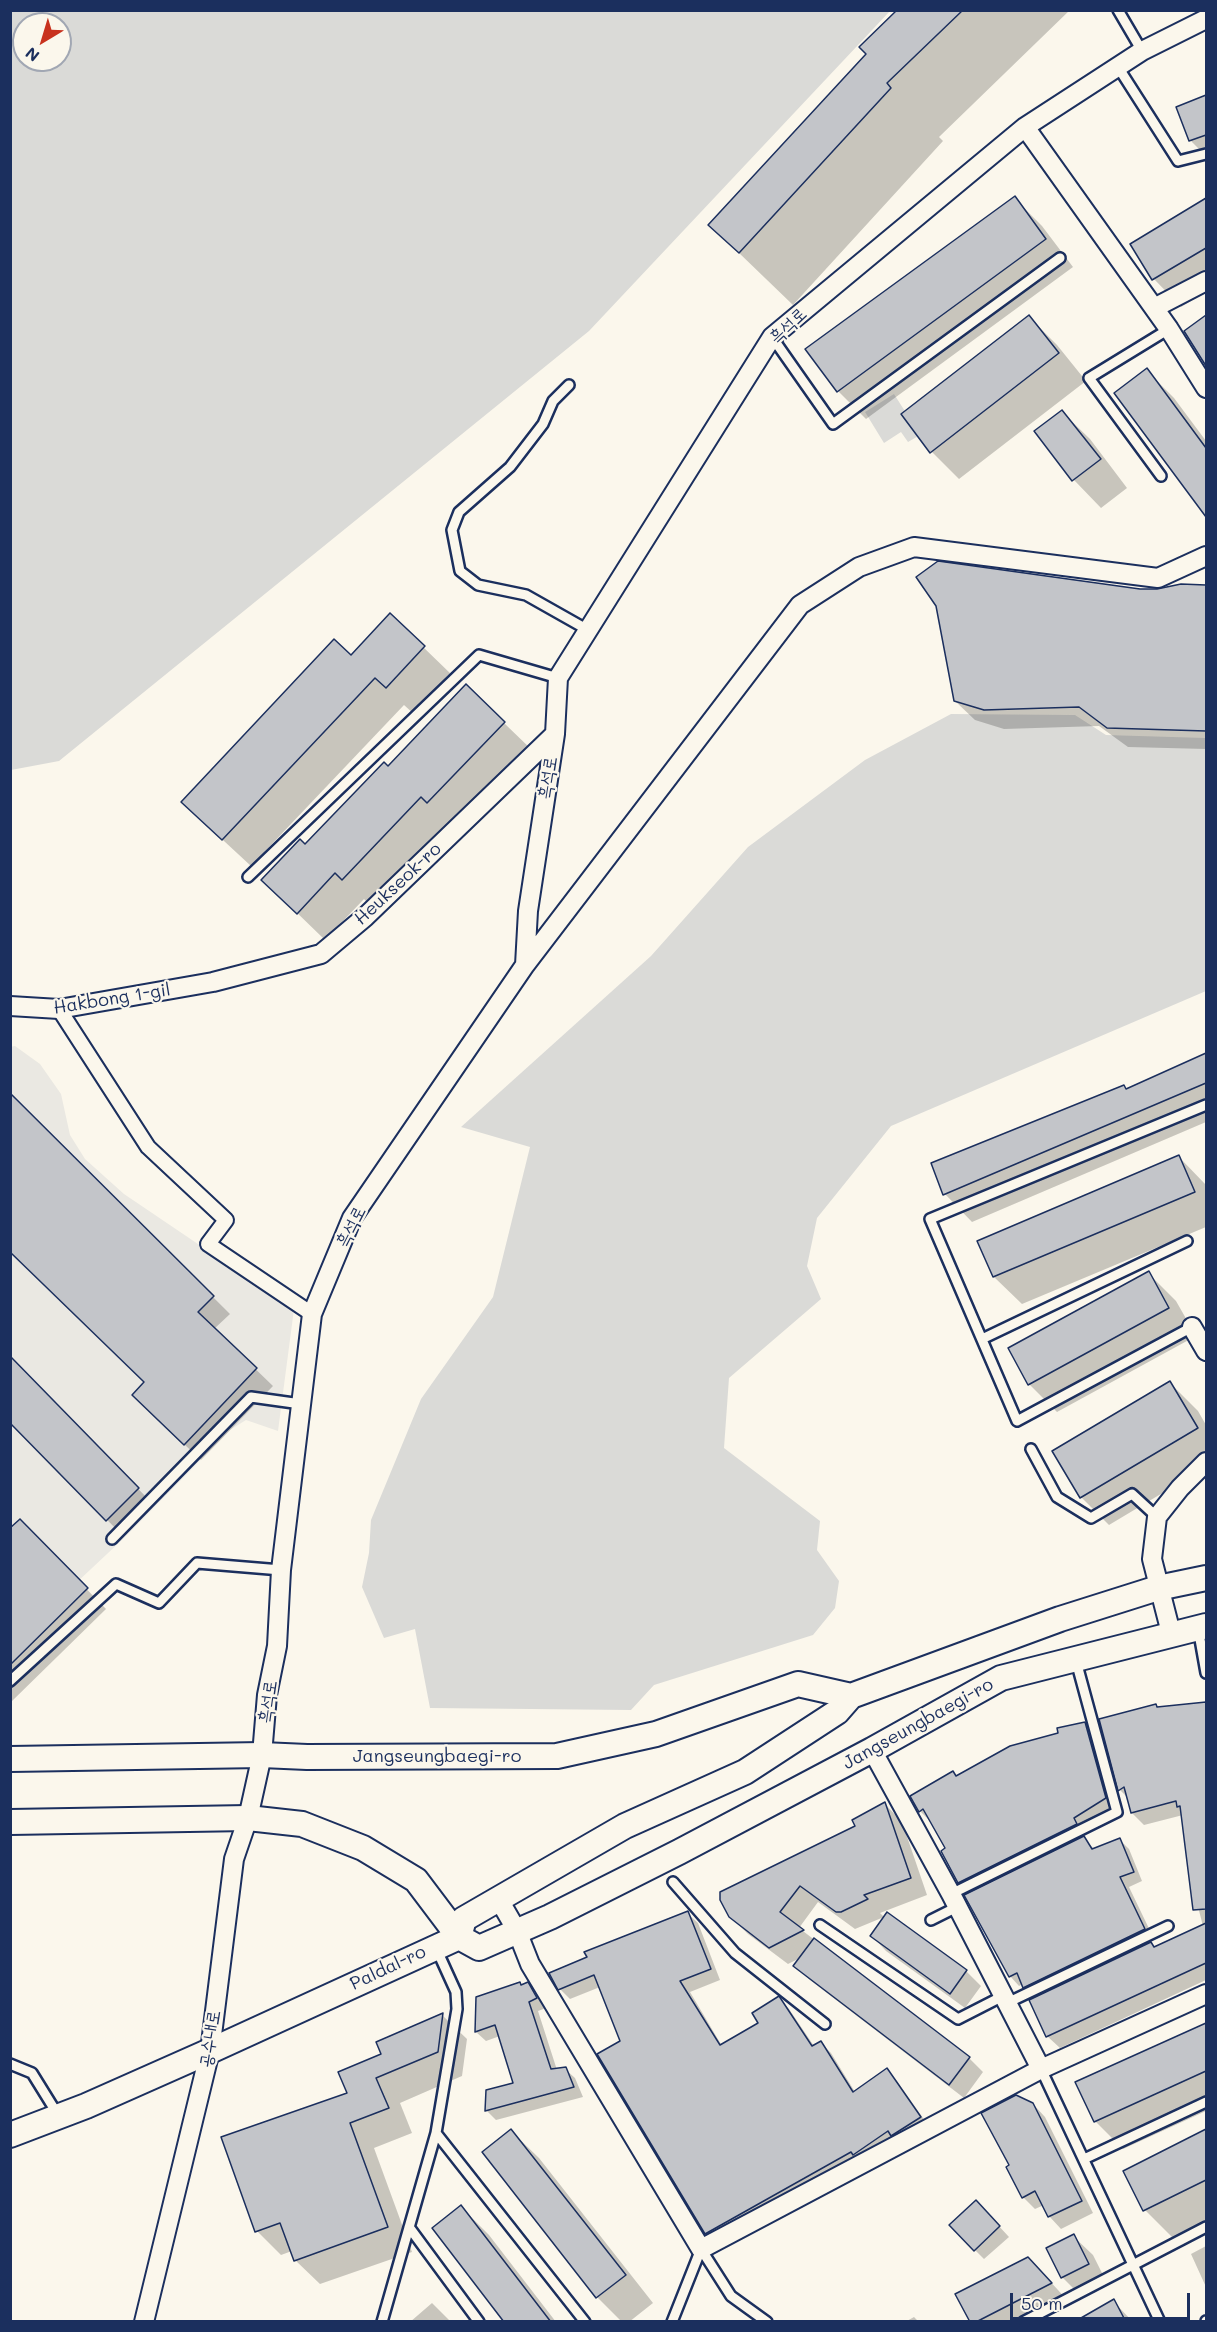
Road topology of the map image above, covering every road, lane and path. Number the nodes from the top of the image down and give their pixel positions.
1 (1118, 10) edge
2 (1202, 10) edge
3 (1206, 19) edge
4 (1142, 51) junction
5 (1118, 67) junction
6 (1025, 127) junction
7 (1206, 154) edge
8 (1060, 258) dead end
9 (1206, 281) edge
10 (1154, 308) junction
11 (1169, 329) junction
12 (772, 337) junction
13 (569, 385) dead end
14 (1206, 388) edge
15 (1161, 476) dead end
16 (1206, 556) edge
17 (588, 630) junction
18 (558, 678) junction
19 (555, 734) junction
20 (248, 878) dead end
21 (525, 965) junction
22 (213, 982) joint
23 (10, 1006) edge
24 (59, 1009) junction
25 (1206, 1105) edge
26 (1187, 1241) dead end
27 (312, 1314) junction
28 (1192, 1328) joint
29 (982, 1339) junction
30 (1206, 1351) edge
31 (301, 1404) junction
32 (1031, 1449) dead end
33 (1206, 1462) edge
34 (1157, 1517) junction
35 (112, 1539) dead end
36 (281, 1570) junction
37 (1206, 1578) edge
38 (1158, 1588) junction
39 (1202, 1627) edge
40 (1171, 1633) junction
41 (1075, 1658) junction
42 (1206, 1673) edge
43 (10, 1681) edge
44 (851, 1696) junction
45 (872, 1750) junction
46 (262, 1755) junction
47 (10, 1759) edge
48 (248, 1818) junction
49 (10, 1822) edge
50 (673, 1882) dead end
51 (498, 1898) junction
52 (954, 1900) junction
53 (931, 1920) dead end
54 (820, 1925) dead end
55 (1168, 1926) dead end
56 (517, 1931) junction
57 (459, 1937) junction
58 (435, 1946) junction
59 (1206, 1994) edge
60 (1005, 1999) junction
61 (825, 2024) dead end
62 (210, 2051) junction
63 (10, 2064) edge
64 (1041, 2069) junction
65 (1206, 2102) edge
66 (58, 2115) junction
67 (435, 2133) junction
68 (10, 2135) edge
69 (1084, 2159) junction
70 (409, 2227) junction
71 (1206, 2227) edge
72 (701, 2249) junction
73 (1133, 2265) junction
74 (144, 2322) edge
75 (382, 2322) edge
76 (479, 2322) edge
77 (585, 2322) edge
78 (672, 2322) edge
79 (767, 2322) edge
80 (1023, 2322) edge
81 (1160, 2322) edge

1 - 4 lane
2 - 3 lane
3 - 4 street, 흑석로
4 - 5 street, 흑석로
5 - 6 street, 흑석로
5 - 7 lane
6 - 10 street
6 - 12 street, 흑석로
8 - 12 lane
9 - 10 street
10 - 11 street
11 - 14 street
11 - 15 lane
12 - 17 street, 흑석로
13 - 17 lane
16 - 21 street
17 - 18 street, 흑석로
18 - 19 street, 흑석로
18 - 20 lane
19 - 21 street, 흑석로
19 - 22 street, Heukseok-ro
21 - 27 street, 흑석로
22 - 24 street, Hakbong 1-gil
23 - 24 street, Hakbong 1-gil
24 - 27 street
25 - 29 lane
26 - 29 lane
27 - 31 street, 흑석로
28 - 29 lane
28 - 30 street
31 - 35 lane
31 - 36 street, 흑석로
32 - 34 lane
33 - 34 street
34 - 38 street
36 - 43 lane
36 - 46 street, 흑석로
37 - 38 street, Jangseungbaegi-ro
38 - 40 street
38 - 44 street, Jangseungbaegi-ro
39 - 40 street, Jangseungbaegi-ro
39 - 42 lane
40 - 41 street, Jangseungbaegi-ro
41 - 45 street, Jangseungbaegi-ro
41 - 52 lane
44 - 46 street, Jangseungbaegi-ro
44 - 51 street, Jangseungbaegi-ro
45 - 52 street
45 - 56 street, Jangseungbaegi-ro
46 - 47 street, Jangseungbaegi-ro
46 - 48 street, 공수내로
48 - 49 street
48 - 57 street
48 - 62 street, 공수내로
50 - 61 lane
51 - 56 street
51 - 57 street
52 - 53 lane
52 - 60 street
54 - 60 lane
55 - 60 lane
56 - 57 street, Jangseungbaegi-ro
56 - 72 street
57 - 58 street, Paldal-ro
58 - 62 street, Paldal-ro
58 - 67 lane
59 - 64 street
60 - 64 street
62 - 66 street, Paldal-ro
62 - 74 street, 공수내로
63 - 66 lane
64 - 69 lane
64 - 72 street
65 - 69 lane
66 - 68 street, Paldal-ro
67 - 70 lane
67 - 77 lane
69 - 73 lane
70 - 75 lane
70 - 76 lane
71 - 73 lane
72 - 78 lane
72 - 79 lane
73 - 80 lane
73 - 81 lane

